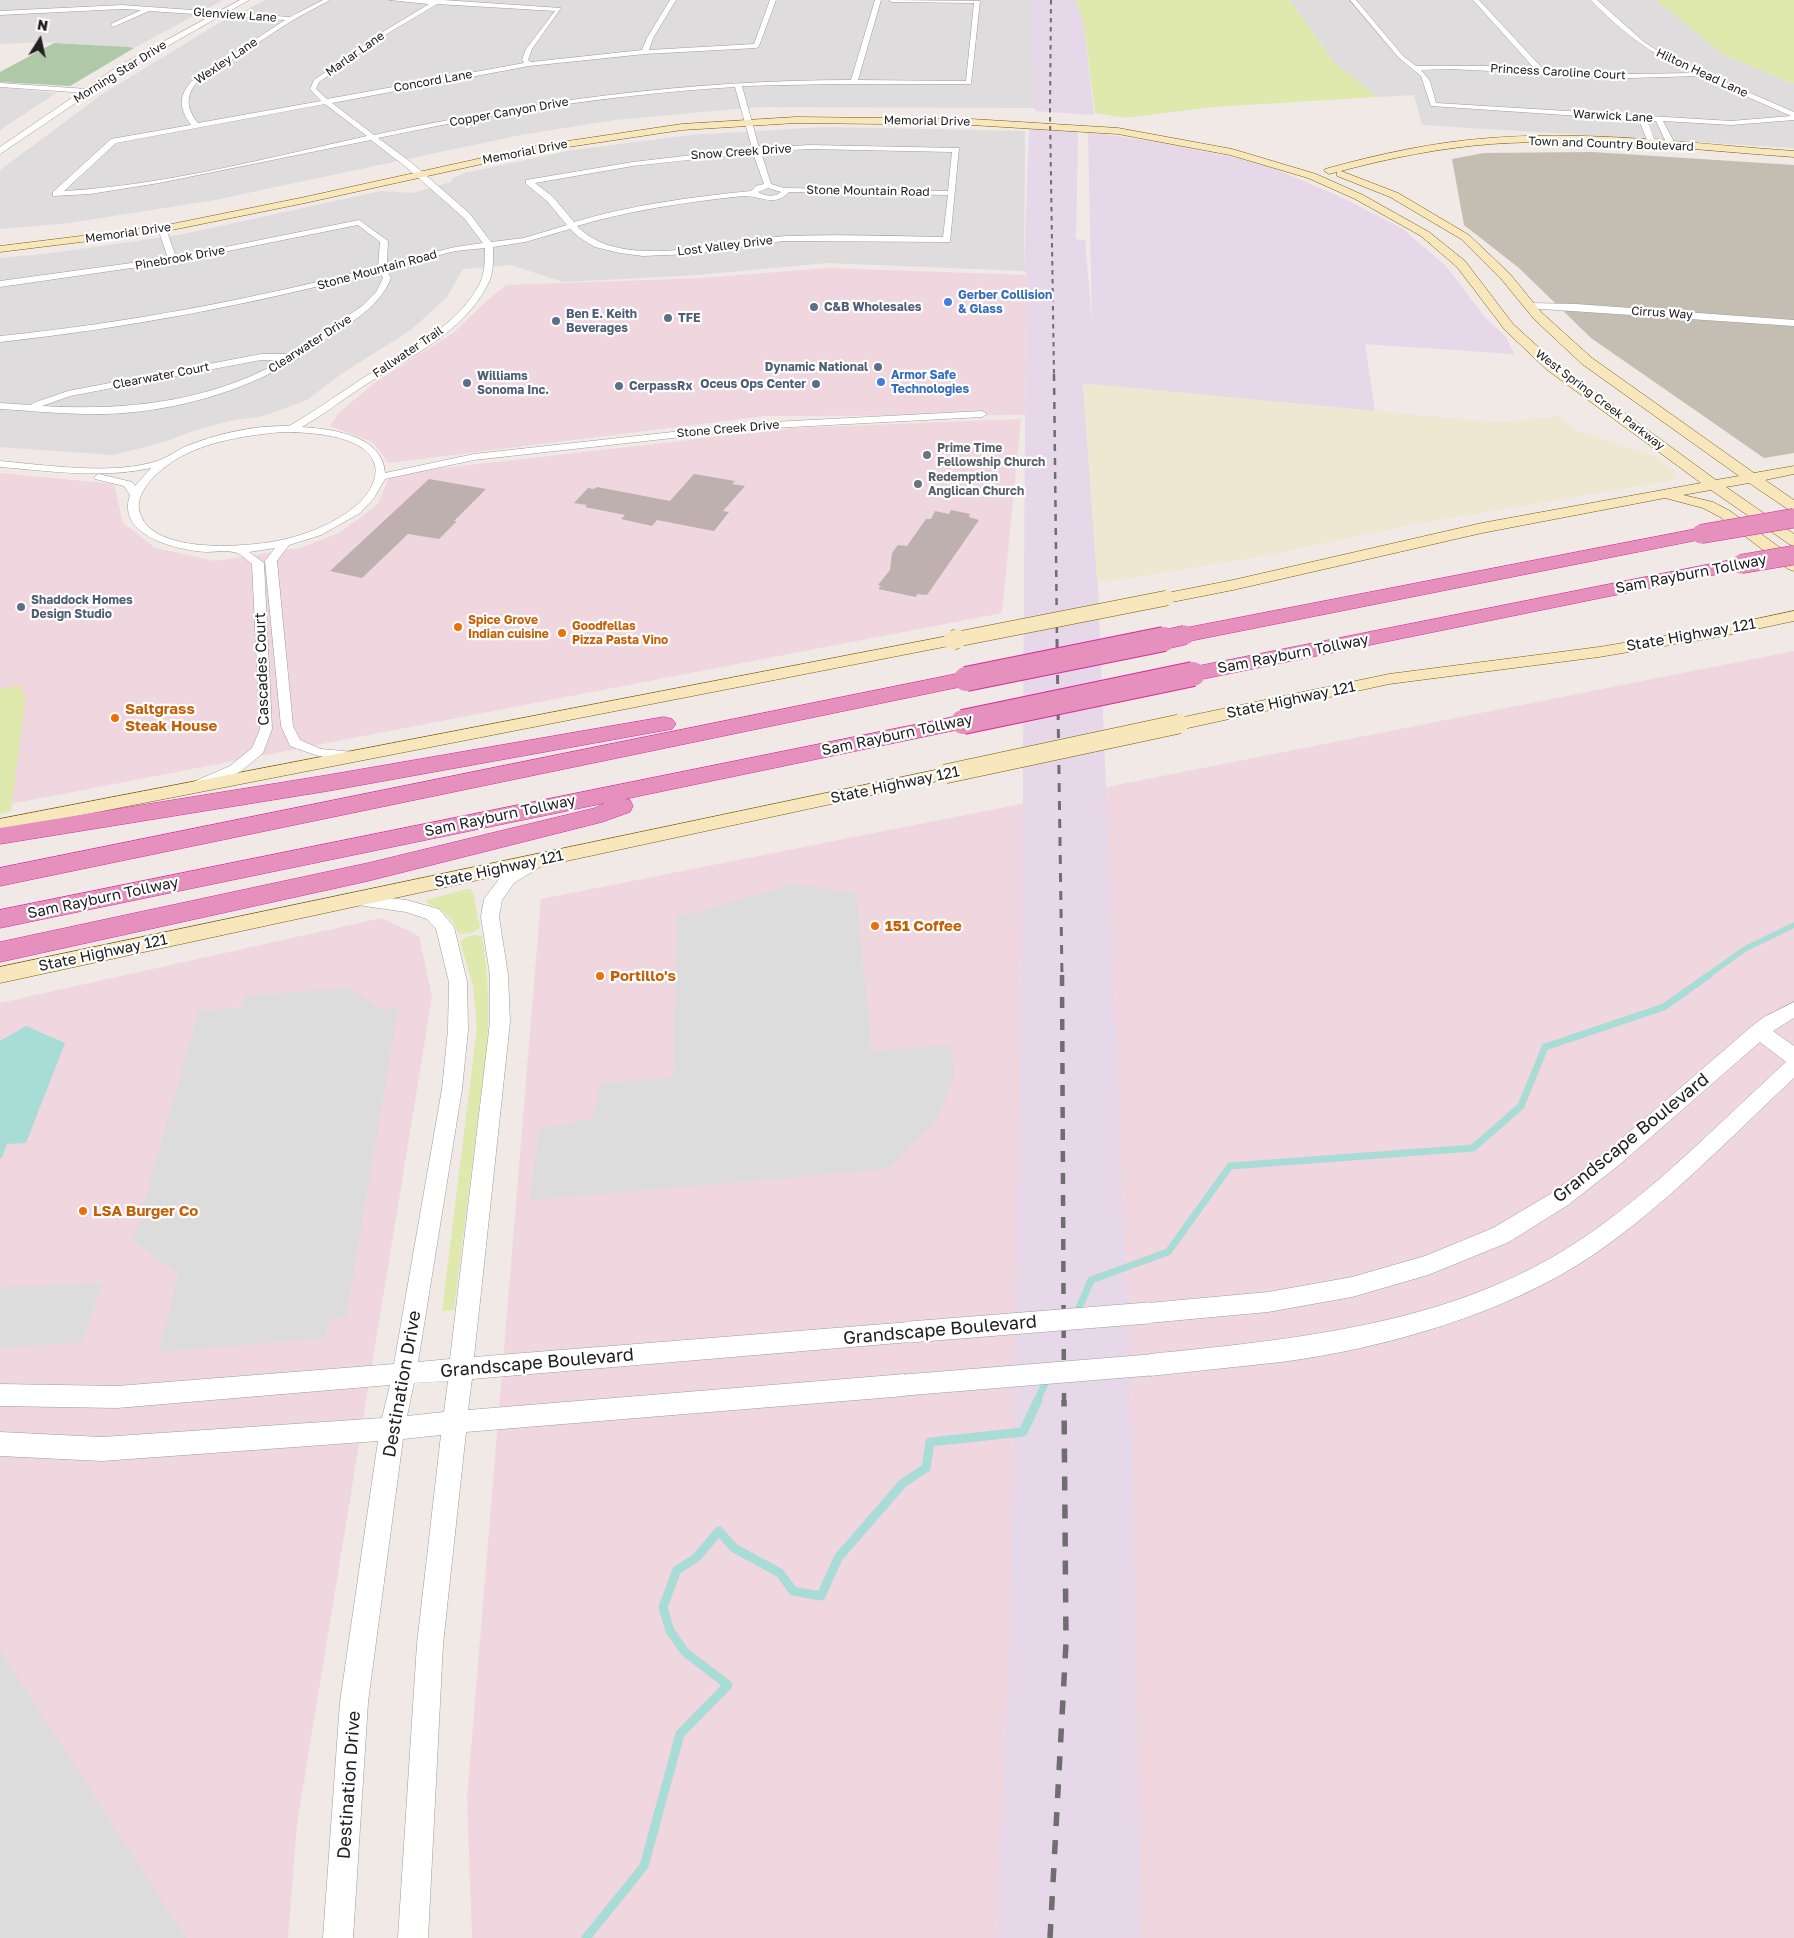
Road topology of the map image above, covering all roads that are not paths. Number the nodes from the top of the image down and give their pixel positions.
1 (245, 0) edge
2 (327, 0) edge
3 (392, 0) edge
4 (673, 0) edge
5 (774, 0) edge
6 (878, 0) edge
7 (892, 0) edge
8 (1353, 0) edge
9 (1476, 0) edge
10 (1594, 0) edge
11 (438, 1) edge
12 (977, 1) edge
13 (159, 4) dead end
14 (150, 8) junction
15 (14, 12) junction
16 (0, 13) edge
17 (218, 14) junction
18 (10, 19) dead end
19 (291, 19) junction
20 (113, 25) dead end
21 (645, 52) junction
22 (529, 64) junction
23 (1414, 68) junction
24 (1541, 71) junction
25 (1702, 74) junction
26 (854, 81) junction
27 (0, 85) edge
28 (738, 85) junction
29 (9, 86) junction
30 (0, 91) edge
31 (87, 91) junction
32 (325, 101) junction
33 (1794, 116) edge
34 (1642, 117) junction
35 (746, 118) junction
36 (1658, 118) junction
37 (1057, 121) junction
38 (640, 122) dead end
39 (196, 126) junction
40 (374, 138) junction
41 (1662, 144) junction
42 (1492, 145) junction
43 (1640, 147) junction
44 (1258, 148) dead end
45 (757, 150) junction
46 (0, 151) edge
47 (459, 154) dead end
48 (1794, 154) edge
49 (1794, 160) edge
50 (408, 165) junction
51 (1327, 173) junction
52 (419, 174) junction
53 (1348, 176) junction
54 (529, 182) joint
55 (316, 185) dead end
56 (768, 186) junction
57 (784, 190) junction
58 (279, 193) dead end
59 (753, 193) junction
60 (952, 193) junction
61 (56, 194) joint
62 (178, 214) dead end
63 (153, 218) dead end
64 (359, 222) joint
65 (570, 225) junction
66 (162, 228) junction
67 (0, 239) edge
68 (489, 245) junction
69 (0, 249) edge
70 (173, 260) junction
71 (382, 269) junction
72 (0, 284) edge
73 (1530, 306) junction
74 (1495, 308) junction
75 (1794, 323) edge
76 (0, 339) edge
77 (294, 357) junction
78 (339, 400) junction
79 (0, 406) edge
80 (30, 408) junction
81 (982, 414) dead end
82 (290, 429) junction
83 (325, 432) junction
84 (474, 457) junction
85 (167, 461) junction
86 (0, 464) edge
87 (379, 464) junction
88 (66, 470) junction
89 (1794, 470) edge
90 (380, 477) junction
91 (1752, 477) junction
92 (1712, 484) junction
93 (135, 494) junction
94 (1659, 495) junction
95 (1794, 507) edge
96 (1794, 518) edge
97 (1794, 541) edge
98 (285, 542) junction
99 (238, 549) junction
100 (1794, 554) edge
101 (1794, 566) edge
102 (1794, 616) edge
103 (876, 698) junction
104 (356, 756) junction
105 (698, 776) junction
106 (192, 788) junction
107 (0, 825) edge
108 (0, 836) edge
109 (537, 861) junction
110 (0, 877) edge
111 (357, 900) junction
112 (0, 919) edge
113 (0, 952) edge
114 (0, 975) edge
115 (1794, 1009) edge
116 (1760, 1031) junction
117 (1794, 1057) edge
118 (1794, 1066) edge
119 (461, 1370) junction
120 (404, 1373) junction
121 (0, 1394) edge
122 (455, 1422) junction
123 (392, 1429) junction
124 (0, 1444) edge
125 (338, 1938) edge
126 (413, 1938) edge

1 - 17 street, Morning Star Drive
2 - 19 street, Wexley Lane
3 - 11 street
4 - 21 street
5 - 21 street, Concord Lane
6 - 26 street
7 - 12 street
8 - 23 street
9 - 24 street
10 - 25 street, Hilton Head Lane
11 - 22 street
11 - 32 street, Marlar Lane
12 - 26 street, Copper Canyon Drive
13 - 14 street
14 - 15 street, Glenview Lane
14 - 17 street, Glenview Lane
14 - 20 street
15 - 16 street, Glenview Lane
15 - 18 street
17 - 19 street, Glenview Lane
17 - 31 street, Morning Star Drive
19 - 39 street, Wexley Lane
21 - 22 street, Concord Lane
22 - 32 street, Concord Lane
23 - 24 street, Princess Caroline Court
23 - 34 street, Warwick Lane
24 - 25 street, Princess Caroline Court
25 - 33 street, Hilton Head Lane
26 - 28 street, Copper Canyon Drive
27 - 29 street
28 - 35 street
28 - 40 street, Copper Canyon Drive
29 - 30 street
29 - 31 street
31 - 46 street, Morning Star Drive
32 - 39 street, Concord Lane
32 - 40 street, Marlar Lane
33 - 36 street, Warwick Lane
34 - 36 street, Warwick Lane
34 - 41 street
35 - 37 main road, Memorial Drive
35 - 38 main road, Memorial Drive
35 - 45 street
35 - 52 main road, Memorial Drive
36 - 41 street
37 - 44 main road
37 - 51 main road, West Spring Creek Parkway
39 - 61 street, Concord Lane
40 - 50 street, Marlar Lane
40 - 61 street, Copper Canyon Drive
41 - 43 main road, Town and Country Boulevard
41 - 48 main road, Town and Country Boulevard
42 - 43 main road, Town and Country Boulevard
42 - 51 main road, Town and Country Boulevard
42 - 53 main road, Town and Country Boulevard
43 - 49 main road, Town and Country Boulevard
45 - 54 street, Snow Creek Drive
45 - 56 street
45 - 60 street, Snow Creek Drive
47 - 50 main road, Memorial Drive
50 - 52 street, Marlar Lane
50 - 55 main road, Memorial Drive
51 - 53 main road, Town and Country Boulevard
51 - 74 main road, West Spring Creek Parkway
52 - 66 main road, Memorial Drive
52 - 68 street, Marlar Lane
53 - 73 main road, West Spring Creek Parkway
54 - 65 street, Lost Valley Drive
56 - 57 street, Stone Mountain Road
56 - 59 street, Stone Mountain Road
57 - 59 street, Stone Mountain Road
57 - 60 street, Stone Mountain Road
58 - 62 main road, Memorial Drive
59 - 65 street, Stone Mountain Road
60 - 65 street, Lost Valley Drive
63 - 67 main road, Memorial Drive
64 - 70 street, Pinebrook Drive
64 - 71 street, Clearwater Drive
65 - 68 street, Stone Mountain Road
66 - 69 main road, Memorial Drive
66 - 70 street
68 - 71 street, Stone Mountain Road
68 - 78 street, Fallwater Trail
70 - 72 street, Pinebrook Drive
71 - 76 street, Stone Mountain Road
71 - 77 street, Clearwater Drive
73 - 74 main road
73 - 75 street, Cirrus Way
73 - 91 main road, West Spring Creek Parkway
74 - 92 main road, West Spring Creek Parkway
77 - 80 street, Clearwater Court
77 - 80 street, Clearwater Drive
78 - 82 street, Fallwater Trail
78 - 83 street, Fallwater Trail
79 - 80 street, Clearwater Drive
81 - 84 street, Stone Creek Drive
82 - 83 street
82 - 85 street
83 - 87 street
84 - 87 street, Stone Creek Drive
84 - 90 street, Stone Creek Drive
85 - 88 street
85 - 93 street
86 - 88 street
87 - 90 street
88 - 93 street
89 - 91 main road
90 - 98 street
91 - 92 main road
91 - 95 main road, West Spring Creek Parkway
92 - 94 main road
92 - 97 main road, West Spring Creek Parkway
93 - 99 street
94 - 101 main road
94 - 104 main road, bridge
96 - 103 highway, bridge
98 - 99 street
98 - 104 street, Cascades Court
99 - 106 street, Cascades Court
100 - 105 highway, Sam Rayburn Tollway, bridge
102 - 109 main road, State Highway 121, bridge
103 - 108 highway
103 - 110 highway
104 - 106 main road
105 - 112 highway, Sam Rayburn Tollway
105 - 113 highway
106 - 107 main road
109 - 111 main road, State Highway 121
109 - 119 street
111 - 114 main road, State Highway 121
111 - 120 street, Destination Drive
115 - 116 street, Grandscape Boulevard
116 - 117 street
116 - 119 street, Grandscape Boulevard, bridge
118 - 122 street, bridge
119 - 120 street, Grandscape Boulevard
119 - 122 street
120 - 121 street, Grandscape Boulevard
120 - 123 street, Destination Drive
122 - 123 street
122 - 126 street
123 - 124 street
123 - 125 street, Destination Drive

